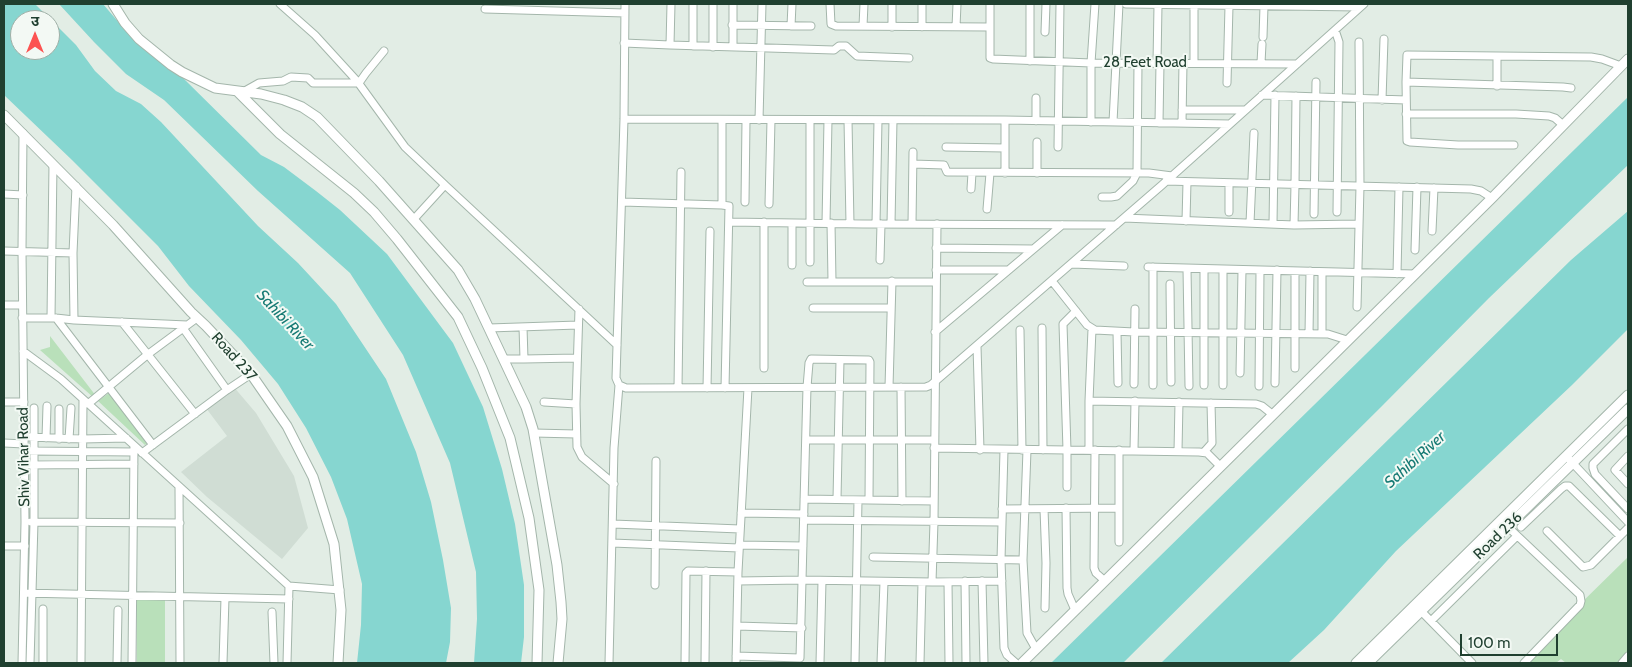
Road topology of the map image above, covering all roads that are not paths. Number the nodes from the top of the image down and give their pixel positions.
1 (113, 4) edge
2 (280, 4) edge
3 (625, 4) edge
4 (670, 4) edge
5 (693, 4) edge
6 (713, 4) edge
7 (733, 4) edge
8 (762, 4) edge
9 (792, 4) edge
10 (830, 4) edge
11 (864, 4) edge
12 (892, 4) edge
13 (922, 4) edge
14 (957, 4) edge
15 (990, 4) edge
16 (1030, 4) edge
17 (1046, 4) edge
18 (1060, 4) edge
19 (1094, 4) edge
20 (1118, 4) edge
21 (1126, 4) edge
22 (1140, 4) edge
23 (1160, 4) edge
24 (1189, 5) edge
25 (1206, 5) edge
26 (1231, 5) edge
27 (1251, 5) edge
28 (1274, 5) edge
29 (1264, 6) junction
30 (1362, 6) edge
31 (485, 8) dead end
32 (625, 12) junction
33 (732, 25) junction
34 (761, 25) junction
35 (791, 26) junction
36 (811, 26) dead end
37 (863, 26) junction
38 (892, 27) junction
39 (922, 27) junction
40 (956, 27) junction
41 (989, 27) junction
42 (1335, 30) junction
43 (1045, 32) dead end
44 (1384, 39) dead end
45 (1359, 42) dead end
46 (624, 43) junction
47 (670, 45) junction
48 (693, 46) junction
49 (712, 46) junction
50 (733, 47) junction
51 (761, 47) junction
52 (384, 51) dead end
53 (1497, 56) junction
54 (909, 58) dead end
55 (1628, 59) edge
56 (1030, 61) junction
57 (1058, 62) junction
58 (1116, 62) junction
59 (1138, 62) junction
60 (1091, 63) junction
61 (1159, 63) junction
62 (1182, 63) junction
63 (1194, 63) junction
64 (1227, 63) junction
65 (1262, 64) junction
66 (1297, 64) junction
67 (1621, 66) junction
68 (1316, 82) dead end
69 (1406, 82) junction
70 (360, 83) junction
71 (1227, 83) dead end
72 (1497, 86) junction
73 (1571, 88) dead end
74 (240, 92) junction
75 (1262, 95) junction
76 (1275, 96) junction
77 (1296, 96) junction
78 (1316, 97) junction
79 (1036, 98) dead end
80 (1338, 98) junction
81 (1359, 99) junction
82 (1382, 100) junction
83 (1406, 100) junction
84 (1182, 110) junction
85 (1245, 110) junction
86 (4, 114) edge
87 (1406, 114) junction
88 (624, 120) junction
89 (722, 120) junction
90 (746, 120) junction
91 (759, 120) junction
92 (771, 120) junction
93 (810, 120) junction
94 (828, 120) junction
95 (848, 120) junction
96 (878, 120) junction
97 (893, 120) junction
98 (1005, 120) junction
99 (1036, 121) junction
100 (1058, 121) junction
101 (1091, 122) junction
102 (1113, 122) junction
103 (1137, 122) junction
104 (1159, 123) junction
105 (1182, 123) junction
106 (1230, 124) junction
107 (1563, 125) junction
108 (23, 133) junction
109 (1254, 133) dead end
110 (1037, 142) dead end
111 (1514, 144) dead end
112 (946, 147) dead end
113 (1005, 148) junction
114 (1058, 148) dead end
115 (913, 152) dead end
116 (53, 164) junction
117 (913, 164) junction
118 (681, 172) dead end
119 (972, 173) junction
120 (990, 173) junction
121 (1005, 173) junction
122 (1037, 173) junction
123 (1137, 174) junction
124 (1172, 176) junction
125 (1166, 181) junction
126 (1187, 182) junction
127 (1229, 183) junction
128 (1252, 184) junction
129 (445, 185) junction
130 (1273, 185) junction
131 (1295, 185) junction
132 (76, 186) junction
133 (1315, 186) junction
134 (1337, 186) junction
135 (1360, 186) junction
136 (1399, 187) junction
137 (1417, 188) junction
138 (1434, 188) junction
139 (971, 189) dead end
140 (4, 194) edge
141 (22, 194) junction
142 (1102, 197) dead end
143 (1492, 198) junction
144 (622, 202) junction
145 (745, 202) dead end
146 (681, 204) junction
147 (722, 204) junction
148 (769, 204) dead end
149 (987, 209) dead end
150 (1229, 212) dead end
151 (1337, 212) dead end
152 (1314, 214) dead end
153 (1124, 218) junction
154 (414, 219) junction
155 (1186, 221) junction
156 (729, 222) junction
157 (764, 222) junction
158 (792, 223) junction
159 (810, 223) junction
160 (829, 223) junction
161 (850, 224) junction
162 (878, 224) junction
163 (891, 224) junction
164 (912, 224) junction
165 (937, 224) junction
166 (1250, 224) junction
167 (1273, 224) junction
168 (1358, 224) junction
169 (1062, 225) junction
170 (1116, 225) junction
171 (1294, 225) junction
172 (1432, 230) dead end
173 (710, 231) dead end
174 (936, 248) junction
175 (1033, 249) junction
176 (4, 250) edge
177 (1415, 250) dead end
178 (22, 251) junction
179 (51, 252) junction
180 (73, 253) junction
181 (880, 260) dead end
182 (810, 262) dead end
183 (1072, 264) junction
184 (792, 265) dead end
185 (1124, 266) dead end
186 (1187, 269) junction
187 (1204, 269) junction
188 (1223, 269) junction
189 (936, 270) junction
190 (1008, 270) junction
191 (1242, 270) junction
192 (1260, 270) junction
193 (1277, 270) junction
194 (1295, 271) junction
195 (1310, 272) junction
196 (1322, 272) junction
197 (1358, 273) junction
198 (1397, 274) junction
199 (1414, 274) junction
200 (832, 281) junction
201 (1052, 281) junction
202 (807, 282) dead end
203 (892, 282) junction
204 (936, 282) junction
205 (1170, 284) dead end
206 (4, 305) edge
207 (22, 305) junction
208 (1357, 307) dead end
209 (578, 308) junction
210 (814, 308) dead end
211 (891, 308) junction
212 (1135, 309) dead end
213 (1076, 311) junction
214 (22, 318) junction
215 (53, 318) junction
216 (197, 318) junction
217 (74, 320) junction
218 (122, 322) junction
219 (578, 325) junction
220 (185, 326) junction
221 (523, 327) junction
222 (489, 328) junction
223 (1042, 328) dead end
224 (1092, 329) junction
225 (1020, 330) dead end
226 (935, 332) junction
227 (1117, 332) junction
228 (1134, 332) junction
229 (1152, 332) junction
230 (1171, 332) junction
231 (1188, 332) junction
232 (1204, 332) junction
233 (1224, 332) junction
234 (1241, 333) junction
235 (1260, 333) junction
236 (1276, 333) junction
237 (1295, 334) junction
238 (1309, 334) junction
239 (1322, 334) junction
240 (1347, 340) junction
241 (617, 345) junction
242 (977, 346) junction
243 (23, 351) junction
244 (147, 355) junction
245 (577, 358) junction
246 (504, 359) junction
247 (524, 359) junction
248 (840, 360) junction
249 (764, 368) dead end
250 (1295, 368) dead end
251 (1240, 373) dead end
252 (251, 374) junction
253 (1171, 382) dead end
254 (1275, 382) dead end
255 (935, 383) junction
256 (1118, 383) dead end
257 (1134, 384) dead end
258 (619, 385) junction
259 (1153, 385) dead end
260 (1204, 385) dead end
261 (1223, 385) dead end
262 (839, 386) junction
263 (1189, 386) dead end
264 (1259, 386) dead end
265 (108, 387) junction
266 (807, 387) junction
267 (870, 387) junction
268 (889, 387) junction
269 (901, 387) junction
270 (678, 388) junction
271 (707, 388) junction
272 (725, 388) junction
273 (748, 388) junction
274 (227, 390) junction
275 (1628, 395) edge
276 (1089, 401) junction
277 (4, 402) edge
278 (24, 402) junction
279 (86, 402) junction
280 (544, 402) dead end
281 (1135, 402) junction
282 (1179, 402) junction
283 (1211, 403) junction
284 (576, 404) junction
285 (47, 406) dead end
286 (34, 408) dead end
287 (71, 408) dead end
288 (59, 409) dead end
289 (1628, 409) edge
290 (195, 414) junction
291 (1272, 414) junction
292 (1628, 429) edge
293 (534, 433) junction
294 (576, 434) junction
295 (33, 438) junction
296 (46, 438) junction
297 (126, 438) junction
298 (59, 439) junction
299 (70, 439) junction
300 (83, 440) junction
301 (806, 440) junction
302 (838, 440) junction
303 (870, 440) junction
304 (901, 440) junction
305 (934, 440) junction
306 (4, 443) edge
307 (25, 444) junction
308 (153, 445) junction
309 (934, 448) junction
310 (134, 449) junction
311 (980, 450) junction
312 (1004, 450) junction
313 (1025, 450) junction
314 (1043, 450) junction
315 (1067, 450) junction
316 (1092, 450) junction
317 (1119, 450) junction
318 (1134, 450) junction
319 (33, 451) junction
320 (1178, 451) junction
321 (83, 452) junction
322 (1204, 452) junction
323 (142, 453) junction
324 (1566, 456) junction
325 (1628, 456) edge
326 (656, 461) dead end
327 (134, 464) junction
328 (1572, 464) junction
329 (25, 465) junction
330 (33, 465) junction
331 (83, 465) junction
332 (1220, 466) junction
333 (614, 484) junction
334 (1628, 484) edge
335 (180, 487) junction
336 (1067, 487) dead end
337 (804, 499) junction
338 (837, 500) junction
339 (858, 500) junction
340 (869, 500) junction
341 (902, 501) junction
342 (934, 501) junction
343 (1066, 508) junction
344 (1094, 508) junction
345 (1119, 508) junction
346 (1002, 509) junction
347 (1026, 509) junction
348 (1044, 509) junction
349 (1628, 509) edge
350 (741, 513) junction
351 (804, 517) junction
352 (858, 520) junction
353 (25, 522) junction
354 (34, 522) junction
355 (82, 522) junction
356 (133, 522) junction
357 (934, 522) junction
358 (1001, 522) junction
359 (1628, 522) edge
360 (180, 523) junction
361 (613, 524) junction
362 (655, 525) junction
363 (1508, 527) junction
364 (1521, 527) dead end
365 (1628, 528) edge
366 (740, 529) junction
367 (1547, 531) dead end
368 (1517, 536) junction
369 (1620, 536) junction
370 (1119, 542) dead end
371 (612, 543) junction
372 (656, 544) junction
373 (4, 546) edge
374 (25, 546) junction
375 (803, 546) junction
376 (739, 547) junction
377 (873, 557) dead end
378 (932, 559) junction
379 (1001, 560) junction
380 (1024, 560) junction
381 (706, 571) junction
382 (738, 572) junction
383 (803, 580) junction
384 (822, 580) junction
385 (738, 581) junction
386 (856, 581) junction
387 (965, 581) junction
388 (982, 581) junction
389 (1002, 581) junction
390 (1105, 581) junction
391 (884, 582) junction
392 (922, 582) junction
393 (932, 582) junction
394 (948, 582) junction
395 (656, 585) dead end
396 (289, 586) junction
397 (340, 590) junction
398 (24, 593) junction
399 (32, 593) junction
400 (81, 594) junction
401 (132, 596) junction
402 (179, 597) junction
403 (225, 598) junction
404 (289, 599) junction
405 (1045, 608) dead end
406 (43, 609) dead end
407 (118, 610) dead end
408 (1075, 610) junction
409 (1421, 611) junction
410 (272, 612) dead end
411 (1431, 621) junction
412 (737, 626) junction
413 (802, 628) junction
414 (1036, 649) junction
415 (1628, 656) edge
416 (1371, 659) edge
417 (736, 660) edge
418 (22, 663) edge
419 (30, 663) edge
420 (43, 663) edge
421 (81, 663) edge
422 (117, 663) edge
423 (132, 663) edge
424 (180, 663) edge
425 (223, 663) edge
426 (274, 663) edge
427 (288, 663) edge
428 (338, 663) edge
429 (537, 663) edge
430 (558, 663) edge
431 (609, 663) edge
432 (685, 663) edge
433 (705, 663) edge
434 (820, 663) edge
435 (856, 663) edge
436 (881, 663) edge
437 (920, 663) edge
438 (949, 663) edge
439 (966, 663) edge
440 (984, 663) edge
441 (1016, 663) edge
442 (1022, 663) edge
443 (1356, 663) edge
444 (1472, 663) edge
445 (1524, 663) edge
446 (1622, 663) edge

1 - 74 street
2 - 70 street
3 - 32 street
4 - 47 street
5 - 48 street
6 - 49 street
7 - 33 street
8 - 34 street
9 - 35 street
10 - 37 street
11 - 37 street
12 - 38 street
13 - 39 street
14 - 40 street
15 - 41 street
16 - 56 street
17 - 43 street
18 - 57 street
19 - 60 street
20 - 58 street
21 - 22 street
22 - 23 street
23 - 24 street
23 - 61 street
24 - 25 street
24 - 63 street
25 - 26 street
26 - 27 street
26 - 64 street
27 - 29 street
28 - 29 street
28 - 30 street
29 - 65 street
30 - 42 street
31 - 32 street
32 - 46 street
33 - 34 street
33 - 50 street
34 - 35 street
34 - 51 street
35 - 36 street
37 - 38 street
38 - 39 street
39 - 40 street
40 - 41 street
41 - 56 street, 28 Feet Road
42 - 66 street
42 - 80 street
44 - 82 street
45 - 81 street
46 - 47 street
46 - 88 street
47 - 48 street
48 - 49 street
49 - 50 street
50 - 51 street
51 - 54 street
51 - 91 street
52 - 70 street
53 - 67 street
53 - 69 street
53 - 72 street
55 - 67 street
56 - 57 street, 28 Feet Road
57 - 60 street, 28 Feet Road
57 - 100 street
58 - 59 street, 28 Feet Road
58 - 60 street, 28 Feet Road
58 - 102 street
59 - 61 street, 28 Feet Road
59 - 103 street
60 - 101 street
61 - 62 street, 28 Feet Road
61 - 104 street
62 - 63 street, 28 Feet Road
62 - 84 street
63 - 64 street, 28 Feet Road
64 - 65 street, 28 Feet Road
64 - 71 street
65 - 66 street, 28 Feet Road
66 - 75 street
67 - 107 street
68 - 78 street
69 - 72 street
69 - 83 street
70 - 74 street
70 - 129 street
72 - 73 street
74 - 154 street
74 - 429 street
75 - 76 street
75 - 85 street
76 - 77 street
76 - 130 street
77 - 78 street
77 - 131 street
78 - 80 street
78 - 133 street
79 - 99 street
80 - 81 street
80 - 134 street
81 - 82 street
81 - 135 street
82 - 83 street
83 - 87 street
84 - 85 street
84 - 105 street
85 - 106 street
86 - 108 street, Road 237
87 - 107 street
87 - 111 street
88 - 89 street
88 - 144 street
89 - 90 street
89 - 147 street
90 - 91 street
90 - 145 street
91 - 92 street
92 - 93 street
92 - 148 street
93 - 94 street
93 - 159 street
94 - 95 street
94 - 160 street
95 - 96 street
95 - 161 street
96 - 97 street
96 - 162 street
97 - 98 street
97 - 163 street
98 - 99 street
98 - 113 street
99 - 100 street
100 - 101 street
100 - 114 street
101 - 102 street
102 - 103 street
103 - 104 street
103 - 123 street
104 - 105 street
105 - 106 street
106 - 124 street
107 - 143 street
108 - 116 street, Road 237
108 - 141 street, Shiv Vihar Road
109 - 128 street
110 - 122 street
112 - 113 street
113 - 121 street
115 - 117 street
116 - 132 street, Road 237
116 - 179 street
117 - 119 street
117 - 164 street
118 - 146 street
119 - 120 street
119 - 139 street
120 - 121 street
120 - 149 street
121 - 122 street
122 - 123 street
123 - 124 street
123 - 142 street
124 - 125 street
125 - 126 street
125 - 153 street
126 - 127 street
126 - 155 street
127 - 128 street
127 - 150 street
128 - 130 street
128 - 166 street
129 - 154 street
129 - 209 street
130 - 131 street
130 - 167 street
131 - 133 street
131 - 171 street
132 - 180 street
132 - 216 street, Road 237
133 - 134 street
133 - 152 street
134 - 135 street
134 - 151 street
135 - 136 street
135 - 168 street
136 - 137 street
136 - 198 street
137 - 138 street
137 - 177 street
138 - 143 street
138 - 172 street
140 - 141 street
141 - 178 street, Shiv Vihar Road
143 - 199 street
144 - 146 street
144 - 241 street
146 - 147 street
146 - 270 street
147 - 156 street
153 - 155 street
153 - 170 street
154 - 222 street
155 - 166 street
156 - 157 street
156 - 272 street
157 - 158 street
157 - 249 street
158 - 159 street
158 - 184 street
159 - 160 street
159 - 182 street
160 - 161 street
160 - 200 street
161 - 162 street
162 - 163 street
162 - 181 street
163 - 164 street
164 - 165 street
165 - 169 street
165 - 174 street
166 - 167 street
167 - 171 street
168 - 171 street
168 - 197 street
169 - 170 street
169 - 175 street
170 - 183 street
173 - 271 street
174 - 175 street
174 - 189 street
175 - 190 street
176 - 178 street
178 - 179 street
178 - 207 street, Shiv Vihar Road
179 - 180 street
179 - 215 street
180 - 217 street
183 - 185 street
183 - 201 street
186 - 187 street
186 - 229 street
186 - 231 street
187 - 188 street
187 - 232 street
188 - 191 street
188 - 233 street
189 - 190 street
189 - 204 street
190 - 226 street
191 - 192 street
191 - 234 street
192 - 193 street
192 - 235 street
193 - 194 street
193 - 236 street
194 - 195 street
194 - 237 street
195 - 196 street
195 - 238 street
196 - 197 street
196 - 239 street
197 - 198 street
197 - 208 street
198 - 199 street
199 - 240 street
200 - 202 street
200 - 203 street
201 - 213 street
201 - 242 street
203 - 204 street
203 - 211 street
204 - 226 street
205 - 230 street
206 - 207 street
207 - 214 street, Shiv Vihar Road
209 - 219 street
209 - 241 street
210 - 211 street
211 - 268 street
212 - 228 street
213 - 224 street
213 - 315 street
214 - 215 street
214 - 243 street, Shiv Vihar Road
215 - 217 street
215 - 265 street
216 - 220 street
216 - 252 street, Road 237
217 - 218 street
218 - 220 street
218 - 244 street
219 - 221 street
219 - 245 street
220 - 244 street
220 - 274 street
221 - 222 street
221 - 247 street
222 - 246 street
223 - 314 street
224 - 227 street
224 - 276 street
225 - 313 street
226 - 255 street
227 - 228 street
227 - 256 street
228 - 229 street
228 - 257 street
229 - 230 street
229 - 259 street
230 - 231 street
230 - 253 street
231 - 232 street
231 - 263 street
232 - 233 street
232 - 260 street
233 - 234 street
233 - 261 street
234 - 235 street
234 - 251 street
235 - 236 street
235 - 264 street
236 - 237 street
236 - 254 street
237 - 238 street
237 - 250 street
238 - 239 street
239 - 240 street
240 - 291 street
241 - 258 street
242 - 255 street
242 - 311 street
243 - 278 street, Shiv Vihar Road
243 - 279 street
244 - 265 street
244 - 290 street
245 - 247 street
245 - 284 street
246 - 247 street
246 - 293 street
248 - 262 street
248 - 266 street
248 - 267 street
252 - 274 street
252 - 397 street, Road 237
255 - 269 street
255 - 305 street
258 - 270 street
258 - 333 street
262 - 266 street
262 - 267 street
262 - 302 street
265 - 279 street
265 - 308 street
266 - 273 street
266 - 301 street
267 - 268 street
267 - 303 street
268 - 269 street
269 - 304 street
270 - 271 street
271 - 272 street
272 - 273 street
273 - 350 street
274 - 290 street
275 - 324 street
276 - 281 street
276 - 316 street
277 - 278 street
278 - 307 street, Shiv Vihar Road
279 - 297 street
279 - 300 street
280 - 284 street
281 - 282 street
281 - 318 street
282 - 283 street
282 - 320 street
283 - 291 street
283 - 322 street
284 - 294 street
285 - 296 street
286 - 295 street
287 - 299 street
288 - 298 street
289 - 328 street, Road 236
290 - 308 street
291 - 332 street
292 - 349 street
293 - 294 street
293 - 430 street
294 - 333 street
295 - 296 street
295 - 307 street
295 - 319 street
296 - 298 street
297 - 300 street
297 - 310 street
298 - 299 street
299 - 300 street
300 - 321 street
301 - 302 street
301 - 337 street
302 - 303 street
302 - 338 street
303 - 304 street
303 - 340 street
304 - 305 street
304 - 341 street
305 - 309 street
306 - 307 street
307 - 319 street
307 - 329 street, Shiv Vihar Road
308 - 323 street
309 - 311 street
309 - 342 street
310 - 321 street
310 - 323 street
310 - 327 street
311 - 312 street
312 - 313 street
312 - 346 street
313 - 314 street
313 - 347 street
314 - 315 street
315 - 316 street
315 - 336 street
316 - 317 street
316 - 344 street
317 - 318 street
317 - 345 street
318 - 320 street
319 - 321 street
319 - 330 street
320 - 322 street
321 - 331 street
322 - 332 street
323 - 335 street
324 - 328 street
324 - 416 street
325 - 334 street
326 - 362 street
327 - 331 street
327 - 356 street
328 - 359 street
328 - 363 street, Road 236
329 - 330 street
329 - 353 street, Shiv Vihar Road
330 - 331 street
330 - 354 street
331 - 355 street
332 - 390 street
333 - 361 street
335 - 360 street
335 - 396 street
337 - 338 street
337 - 351 street
338 - 339 street
339 - 340 street
339 - 352 street
340 - 341 street
341 - 342 street
342 - 357 street
343 - 344 street
343 - 348 street
343 - 408 street
344 - 345 street
344 - 390 street
345 - 370 street
346 - 347 street
346 - 358 street
347 - 348 street
347 - 380 street
348 - 405 street
350 - 351 street
350 - 366 street
351 - 352 street
351 - 375 street
352 - 357 street
352 - 386 street
353 - 354 street
353 - 374 street, Shiv Vihar Road
354 - 355 street
354 - 399 street
355 - 356 street
355 - 400 street
356 - 360 street
356 - 401 street
357 - 358 street
357 - 378 street
358 - 379 street
360 - 402 street
361 - 362 street
361 - 371 street
362 - 366 street
362 - 372 street
363 - 368 street
363 - 409 street, Road 236
364 - 369 street
365 - 369 street
366 - 376 street
367 - 369 street
368 - 411 street
368 - 445 street
371 - 372 street
371 - 431 street
372 - 376 street
372 - 395 street
373 - 374 street
374 - 398 street, Shiv Vihar Road
375 - 376 street
375 - 383 street
376 - 382 street
377 - 378 street
378 - 379 street
378 - 393 street
379 - 380 street
379 - 389 street
380 - 414 street
381 - 382 street
381 - 432 street
381 - 433 street
382 - 385 street
383 - 384 street
383 - 385 street
383 - 413 street
384 - 386 street
384 - 434 street
385 - 412 street
386 - 391 street
386 - 435 street
387 - 388 street
387 - 394 street
387 - 439 street
388 - 389 street
388 - 440 street
389 - 441 street
390 - 408 street
391 - 392 street
391 - 436 street
392 - 393 street
392 - 437 street
393 - 394 street
394 - 438 street
396 - 397 street
396 - 404 street
397 - 428 street, Road 237
398 - 399 street
398 - 418 street, Shiv Vihar Road
399 - 400 street
399 - 419 street
400 - 401 street
400 - 421 street
401 - 402 street
401 - 423 street
402 - 403 street
402 - 424 street
403 - 404 street
403 - 425 street
404 - 427 street
406 - 420 street
407 - 422 street
408 - 414 street
409 - 411 street
409 - 416 street, Road 236
410 - 426 street
411 - 444 street
412 - 413 street
412 - 417 street
413 - 417 street
414 - 442 street
415 - 446 street
416 - 443 street

